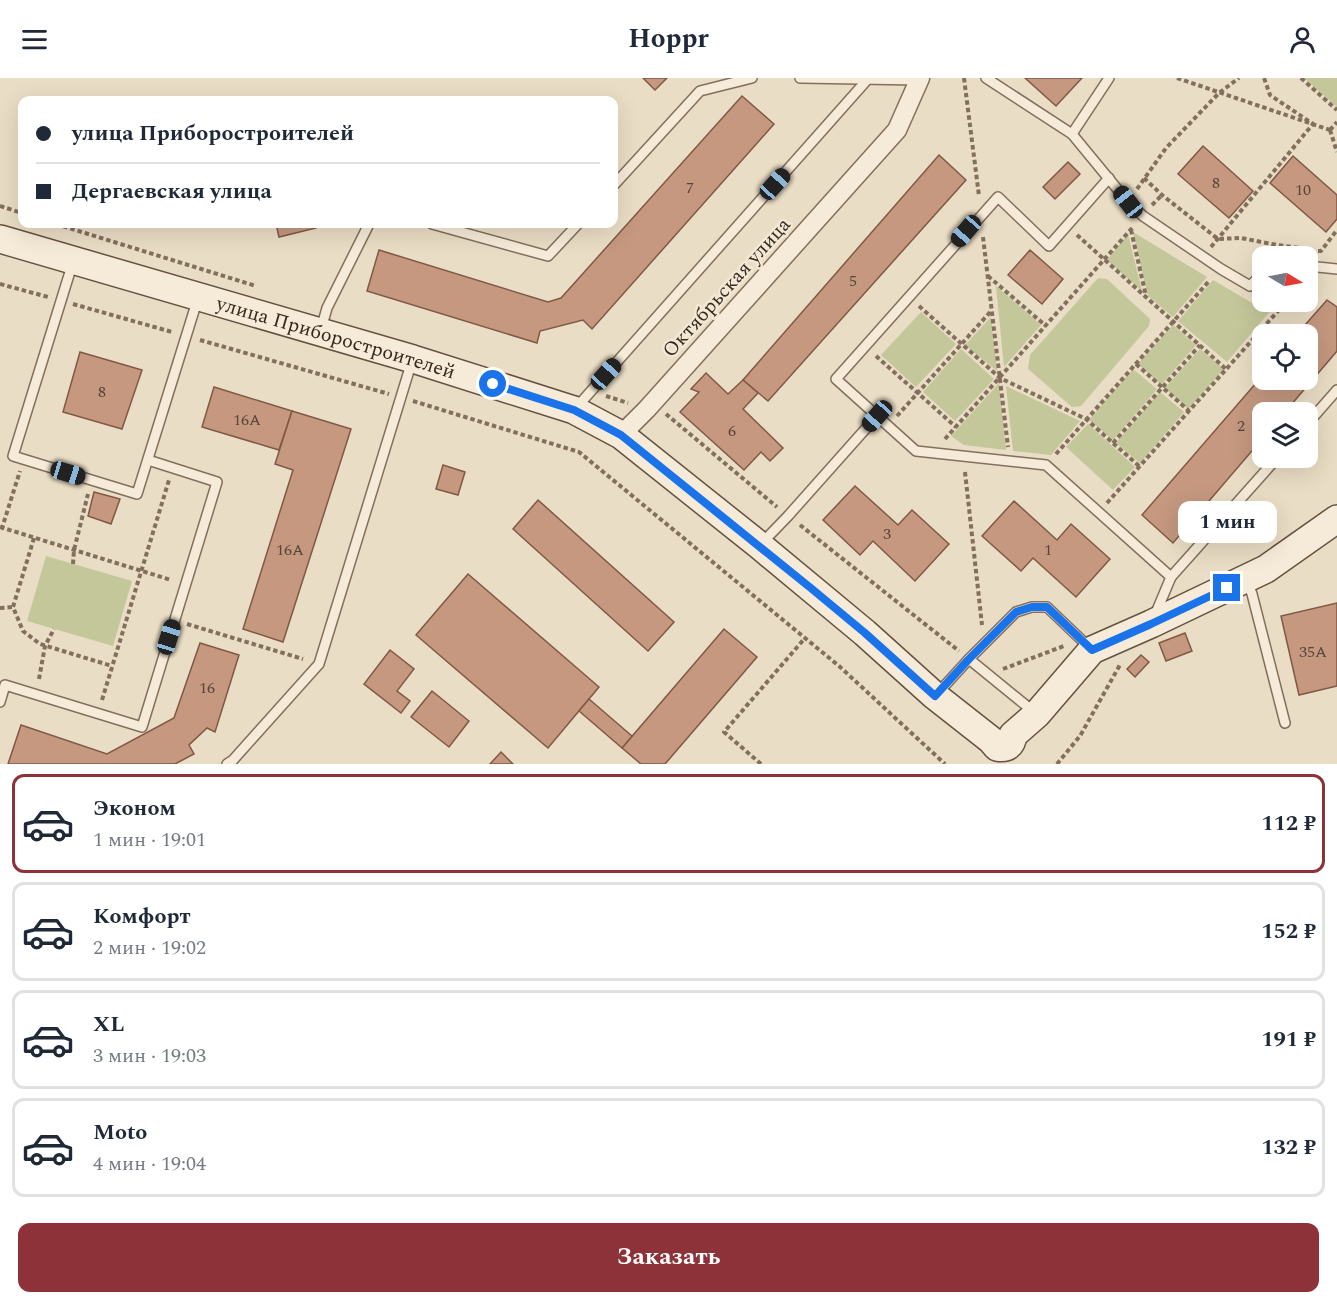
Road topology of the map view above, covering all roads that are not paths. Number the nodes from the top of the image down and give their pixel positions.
1 (752, 78) edge
2 (801, 78) edge
3 (986, 78) edge
4 (1109, 78) edge
5 (920, 79) edge
6 (867, 80) junction
7 (1072, 135) junction
8 (1109, 178) junction
9 (618, 181) edge
10 (367, 228) edge
11 (446, 228) edge
12 (574, 228) edge
13 (0, 239) edge
14 (73, 260) junction
15 (1318, 267) edge
16 (1337, 269) edge
17 (1252, 284) edge
18 (199, 296) junction
19 (321, 332) junction
20 (413, 358) junction
21 (1337, 390) edge
22 (574, 410) junction
23 (1318, 412) edge
24 (877, 416) junction
25 (621, 435) junction
26 (148, 460) junction
27 (1268, 468) edge
28 (1337, 519) edge
29 (759, 545) junction
30 (1171, 577) junction
31 (1246, 579) junction
32 (1151, 624) junction
33 (1087, 645) junction
34 (969, 659) junction
35 (935, 696) junction
36 (0, 702) edge
37 (1037, 714) junction
38 (1285, 723) dead end
39 (1002, 747) edge
40 (227, 764) edge

1 - 9 lane
2 - 6 lane
3 - 7 lane
4 - 7 lane
5 - 6 lane
5 - 25 street, Октябрьская улица
6 - 22 lane
7 - 8 lane
8 - 17 lane
8 - 24 lane
10 - 19 lane
11 - 12 lane
13 - 14 street, улица Приборостроителей
14 - 18 street, улица Приборостроителей
14 - 26 lane
15 - 16 lane
18 - 19 street, улица Приборостроителей
18 - 26 lane
19 - 20 street, улица Приборостроителей
20 - 22 street, улица Приборостроителей
20 - 40 lane
21 - 23 lane
22 - 25 street, улица Приборостроителей
24 - 29 lane
24 - 30 lane
25 - 29 street, улица Приборостроителей
26 - 36 lane
27 - 30 lane
28 - 31 street
29 - 35 street, улица Приборостроителей
30 - 32 lane
31 - 32 street
31 - 38 lane
32 - 33 street
33 - 34 lane
33 - 37 street
34 - 35 lane
34 - 37 lane
35 - 39 street, улица Приборостроителей
37 - 39 street

